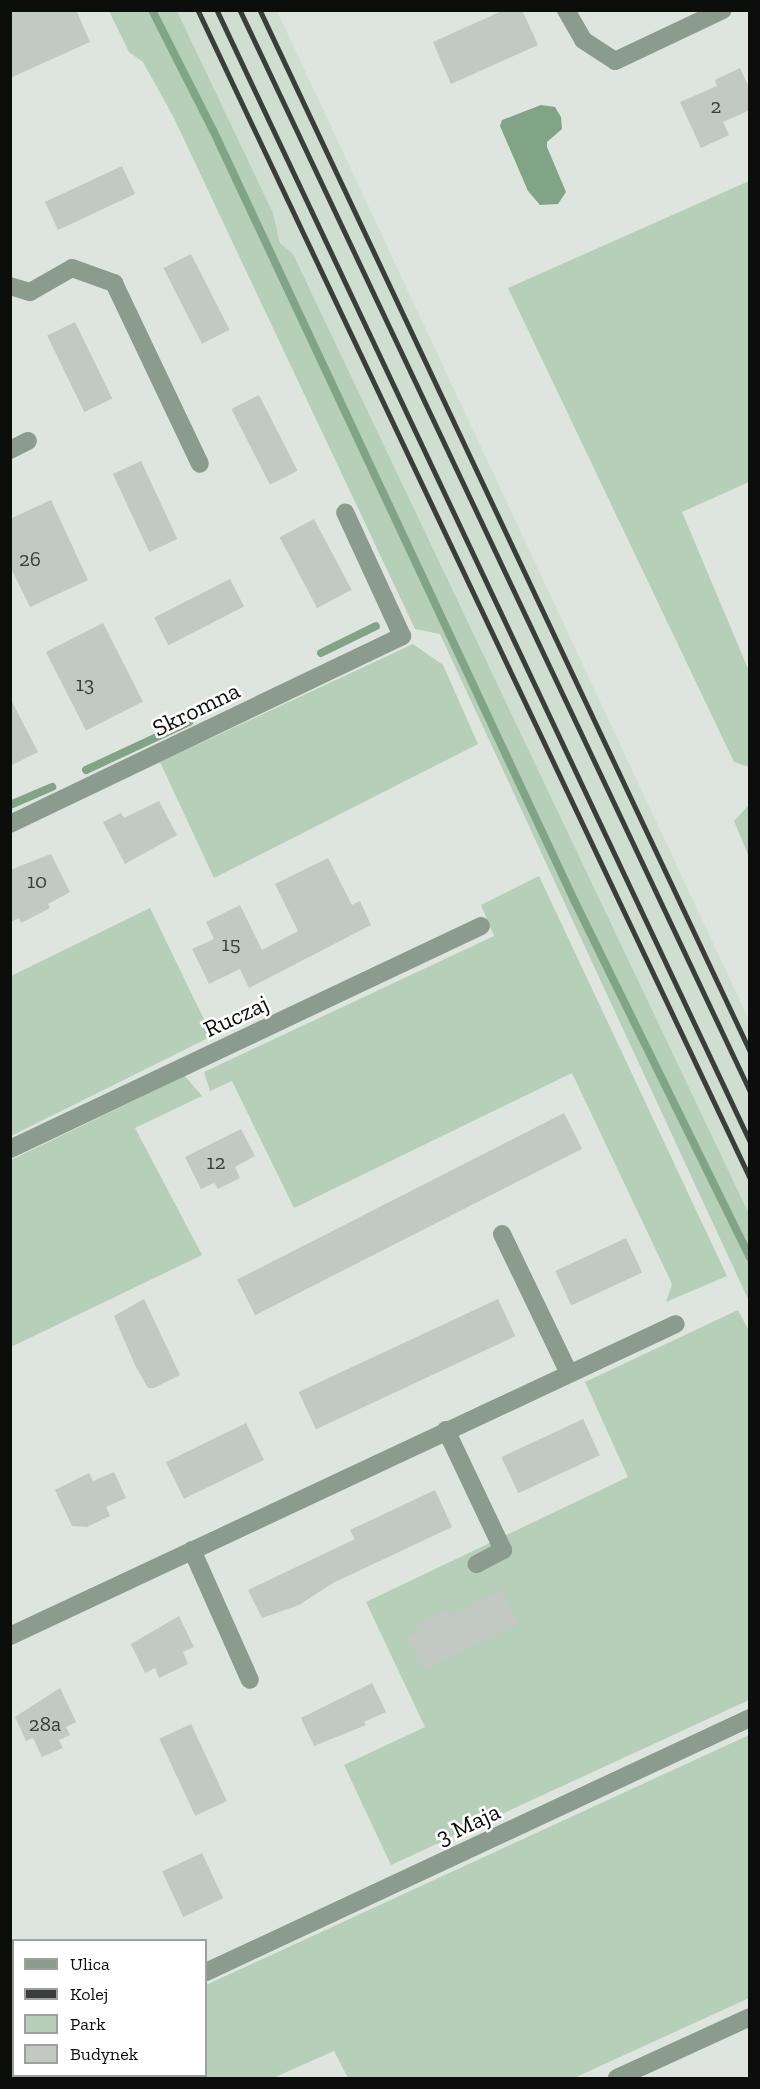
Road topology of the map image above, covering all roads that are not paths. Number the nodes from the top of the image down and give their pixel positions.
1 (566, 10) edge
2 (723, 10) edge
3 (10, 286) edge
4 (28, 441) dead end
5 (10, 450) edge
6 (200, 464) dead end
7 (345, 512) dead end
8 (10, 824) edge
9 (482, 926) dead end
10 (10, 1149) edge
11 (502, 1234) dead end
12 (676, 1324) dead end
13 (569, 1373) junction
14 (446, 1430) junction
15 (192, 1550) junction
16 (477, 1564) dead end
17 (10, 1636) edge
18 (250, 1680) dead end
19 (750, 1718) edge
20 (207, 1972) edge
21 (750, 2017) edge
22 (617, 2079) edge

1 - 2 street
3 - 6 street
4 - 5 street
7 - 8 street, Skromna
9 - 10 street, Ruczaj
11 - 13 street
12 - 13 street
13 - 14 street
14 - 15 street
14 - 16 street
15 - 17 street
15 - 18 street
19 - 20 street, 3 Maja
21 - 22 street

